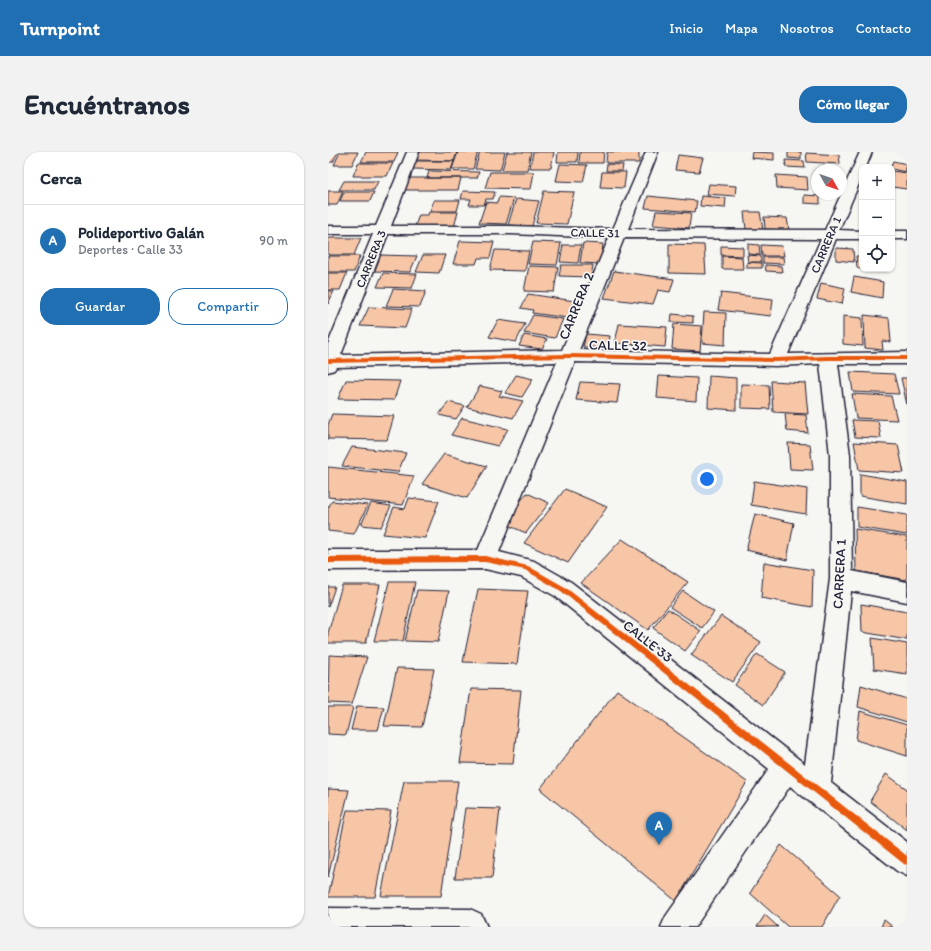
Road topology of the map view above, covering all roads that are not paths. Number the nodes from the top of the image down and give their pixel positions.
1 (413, 152) edge
2 (652, 152) edge
3 (866, 152) edge
4 (328, 230) edge
5 (382, 231) junction
6 (619, 233) junction
7 (830, 235) junction
8 (859, 235) edge
9 (895, 235) edge
10 (907, 235) edge
11 (568, 356) junction
12 (828, 358) junction
13 (907, 358) edge
14 (776, 360) junction
15 (329, 363) edge
16 (485, 559) junction
17 (328, 560) edge
18 (841, 579) junction
19 (907, 592) edge
20 (787, 766) junction
21 (816, 789) junction
22 (907, 861) edge
23 (328, 924) edge
24 (471, 927) edge
25 (677, 927) edge

1 - 5 street, CARRERA 3
2 - 6 street, CARRERA 2
3 - 7 street, CARRERA 1
4 - 5 street, CALLE 31
5 - 6 street, CALLE 31
5 - 15 street, CARRERA 3
6 - 7 street, CALLE 31
6 - 11 street, CARRERA 2
7 - 8 street, CALLE 31
7 - 14 street, CARRERA 1
9 - 10 street
11 - 14 street, CALLE 32
11 - 15 street, CALLE 32
11 - 16 street, CARRERA 2
12 - 13 street, CALLE 32
12 - 14 street, CALLE 32
12 - 18 street, CARRERA 1
16 - 17 street, CALLE 33
16 - 20 street, CALLE 33
18 - 19 street
18 - 21 street, CARRERA 1
20 - 21 street, CALLE 33
20 - 25 street
21 - 22 street, CALLE 33
23 - 24 street

